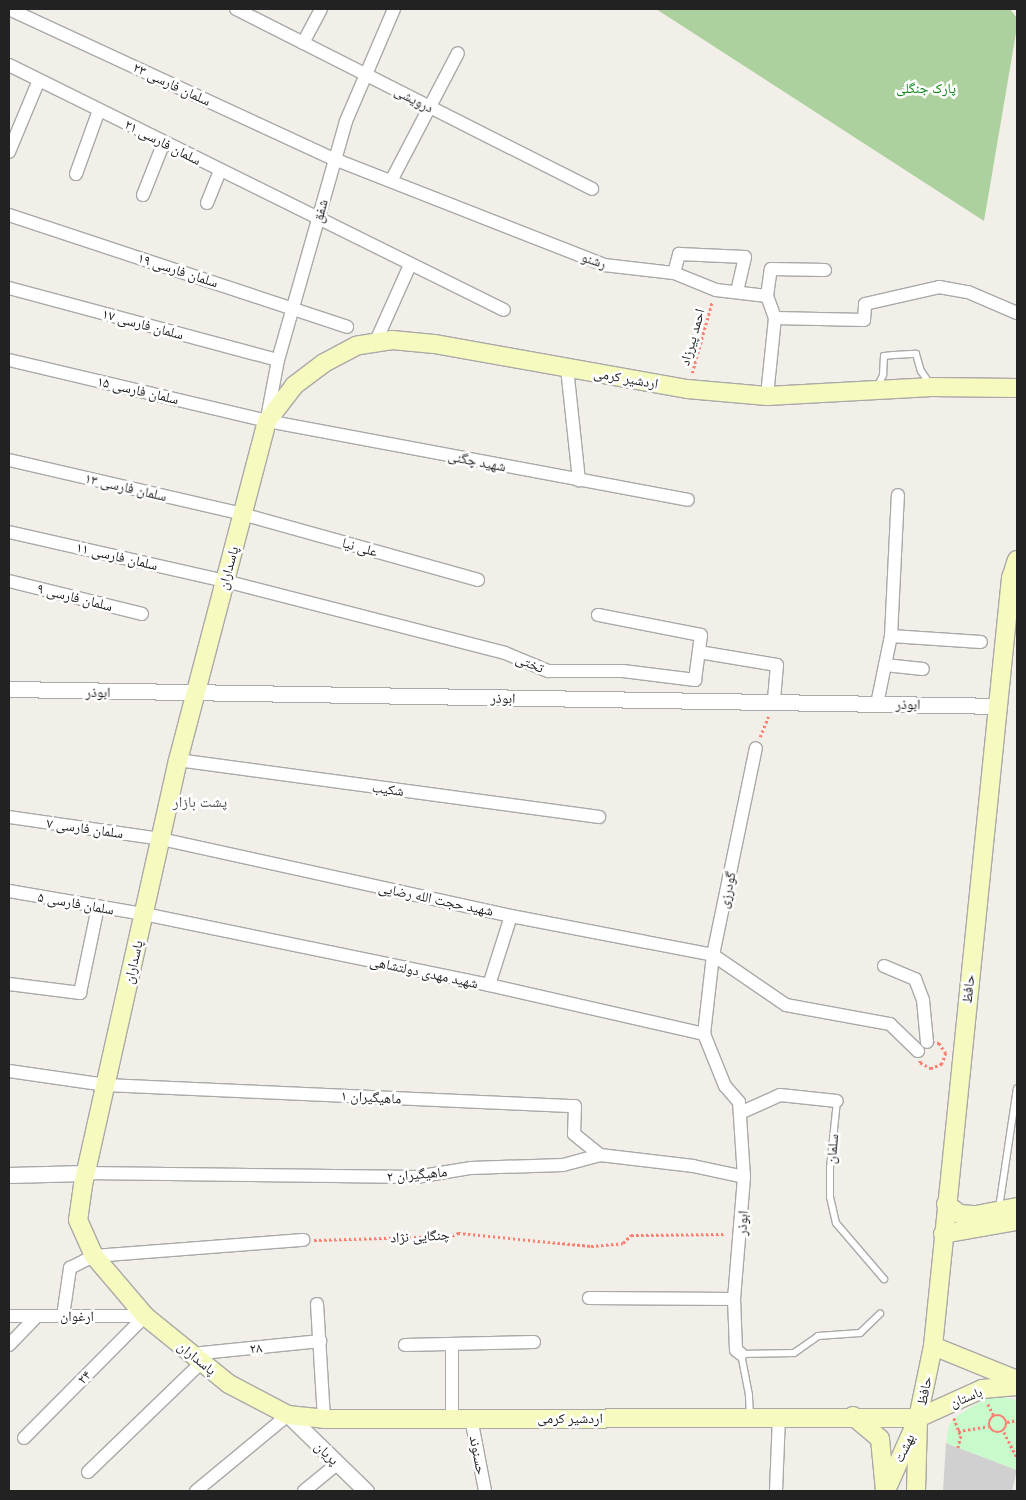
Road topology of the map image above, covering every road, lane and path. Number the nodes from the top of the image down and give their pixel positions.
1 (9, 9) edge
2 (236, 9) edge
3 (320, 9) edge
4 (394, 9) edge
5 (302, 42) junction
6 (458, 53) dead end
7 (9, 65) edge
8 (366, 75) junction
9 (38, 80) junction
10 (428, 106) junction
11 (99, 110) junction
12 (164, 142) junction
13 (9, 152) edge
14 (334, 159) junction
15 (220, 170) junction
16 (76, 174) dead end
17 (391, 181) junction
18 (592, 189) dead end
19 (143, 194) dead end
20 (207, 203) dead end
21 (9, 216) edge
22 (317, 220) junction
23 (410, 265) junction
24 (825, 270) dead end
25 (674, 273) junction
26 (9, 288) edge
27 (716, 290) junction
28 (738, 292) junction
29 (767, 296) junction
30 (293, 308) junction
31 (504, 310) dead end
32 (1017, 312) edge
33 (775, 318) junction
34 (346, 327) dead end
35 (376, 341) junction
36 (9, 360) edge
37 (278, 360) junction
38 (567, 368) junction
39 (932, 387) junction
40 (1017, 388) edge
41 (687, 389) junction
42 (875, 391) junction
43 (767, 396) junction
44 (266, 421) junction
45 (9, 460) edge
46 (579, 480) junction
47 (898, 495) dead end
48 (688, 500) dead end
49 (242, 514) junction
50 (9, 532) edge
51 (1017, 560) edge
52 (478, 580) dead end
53 (9, 581) edge
54 (225, 581) junction
55 (142, 614) dead end
56 (598, 615) dead end
57 (891, 636) junction
58 (980, 642) dead end
59 (698, 652) junction
60 (885, 665) junction
61 (922, 669) dead end
62 (9, 690) edge
63 (196, 694) junction
64 (774, 701) junction
65 (877, 704) junction
66 (998, 706) junction
67 (756, 748) joint
68 (178, 760) junction
69 (9, 817) edge
70 (599, 817) dead end
71 (161, 839) junction
72 (9, 891) edge
73 (98, 906) junction
74 (144, 914) junction
75 (511, 916) junction
76 (713, 954) junction
77 (884, 966) dead end
78 (9, 984) edge
79 (489, 985) junction
80 (704, 1034) junction
81 (9, 1071) edge
82 (106, 1084) junction
83 (1017, 1088) edge
84 (837, 1101) joint
85 (740, 1113) junction
86 (600, 1155) junction
87 (85, 1172) junction
88 (9, 1175) edge
89 (744, 1177) junction
90 (946, 1204) junction
91 (1017, 1207) edge
92 (998, 1211) junction
93 (1017, 1221) edge
94 (741, 1234) junction
95 (942, 1234) junction
96 (303, 1240) joint
97 (94, 1256) junction
98 (884, 1280) dead end
99 (589, 1298) dead end
100 (734, 1298) junction
101 (318, 1304) dead end
102 (880, 1314) dead end
103 (9, 1316) edge
104 (36, 1316) junction
105 (63, 1316) junction
106 (145, 1316) junction
107 (320, 1341) junction
108 (534, 1342) dead end
109 (452, 1344) junction
110 (9, 1345) edge
111 (405, 1345) dead end
112 (932, 1346) junction
113 (741, 1354) junction
114 (197, 1358) junction
115 (1017, 1380) edge
116 (1017, 1386) edge
117 (991, 1399) dead end
118 (959, 1414) dead end
119 (288, 1415) junction
120 (853, 1416) junction
121 (994, 1416) junction
122 (750, 1417) junction
123 (779, 1417) junction
124 (452, 1418) junction
125 (471, 1418) junction
126 (918, 1418) junction
127 (324, 1419) junction
128 (1017, 1420) edge
129 (1007, 1422) junction
130 (989, 1426) junction
131 (958, 1431) junction
132 (1004, 1432) junction
133 (24, 1438) dead end
134 (958, 1448) dead end
135 (1017, 1457) edge
136 (338, 1463) junction
137 (88, 1472) dead end
138 (196, 1491) edge
139 (304, 1491) edge
140 (366, 1491) edge
141 (485, 1491) edge
142 (776, 1491) edge
143 (886, 1491) edge
144 (916, 1491) edge

1 - 14 street, سلمان فارسی ۲۳
2 - 5 street, درویشی
3 - 5 street
4 - 8 street, شفق
5 - 8 street, درویشی
6 - 10 street
7 - 9 street, سلمان فارسی ۲۱
8 - 10 street, درویشی
8 - 14 street, شفق
9 - 11 street, سلمان فارسی ۲۱
9 - 13 street
10 - 17 street
10 - 18 street, درویشی
11 - 12 street, سلمان فارسی ۲۱
11 - 16 street
12 - 15 street, سلمان فارسی ۲۱
12 - 19 street
14 - 17 street, رشنو
14 - 22 street, شفق
15 - 20 street
15 - 22 street, سلمان فارسی ۲۱
17 - 25 street, رشنو
21 - 30 street, سلمان فارسی ۱۹
22 - 23 street, سلمان فارسی ۲۱
22 - 30 street, شفق
23 - 31 street, سلمان فارسی ۲۱
23 - 35 street
24 - 29 street
25 - 27 street, رشنو
25 - 28 street
26 - 37 street, سلمان فارسی ۱۷
27 - 28 street, رشنو
27 - 41 path, احمد پیرزاد
28 - 29 street, رشنو
29 - 33 street
30 - 34 street, سلمان فارسی ۱۹
30 - 37 street, شفق
32 - 33 street
33 - 43 street
35 - 38 main road, اردشیر کرمی
35 - 44 main road, اردشیر کرمی
36 - 44 street, سلمان فارسی ۱۵
37 - 44 street, شفق
38 - 41 main road, اردشیر کرمی
38 - 46 street
39 - 40 main road, اردشیر کرمی
39 - 42 main road, اردشیر کرمی
39 - 42 lane
41 - 43 main road, اردشیر کرمی
42 - 43 main road, اردشیر کرمی
44 - 46 street, شهید چگنی
44 - 49 main road, پاسداران
45 - 49 street, سلمان فارسی ۱۳
46 - 48 street, شهید چگنی
47 - 57 street
49 - 52 street, علی نیا
49 - 54 main road, پاسداران
50 - 54 street, سلمان فارسی ۱۱
51 - 66 main road, حافظ
53 - 55 street, سلمان فارسی ۹
54 - 59 street, تختی
54 - 63 main road, پاسداران
56 - 59 street, تختی
57 - 58 street
57 - 60 street
59 - 64 street
60 - 61 street
60 - 65 street
62 - 63 street, ابوذر
63 - 64 street, ابوذر
63 - 68 main road, پاسداران
64 - 65 street, ابوذر
64 - 67 path
65 - 66 street, ابوذر
66 - 90 main road, حافظ
67 - 76 street, گودرزی
68 - 70 street, شکیب
68 - 71 main road, پاسداران
69 - 71 street, سلمان فارسی ۷
71 - 74 main road, پاسداران
71 - 75 street, شهید حجت الله رضایی
72 - 73 street, سلمان فارسی ۵
73 - 74 street, سلمان فارسی ۵
73 - 78 street
74 - 79 street, شهید مهدی دولتشاهی
74 - 82 main road, پاسداران
75 - 76 street, شهید حجت الله رضایی
75 - 79 street
76 - 77 street
76 - 80 street, گودرزی
79 - 80 street, شهید مهدی دولتشاهی
80 - 85 street, ابوذر
81 - 82 street
82 - 86 street, ماهیگیران ۱
82 - 87 main road, پاسداران
83 - 92 lane
84 - 85 street, سلمان
84 - 98 lane, سلمان
85 - 89 street, ابوذر
86 - 87 street, ماهیگیران ۲
86 - 89 street, ماهیگیران ۲
87 - 88 street
87 - 97 main road, پاسداران
89 - 94 street, ابوذر
90 - 92 main road
90 - 95 main road, حافظ
91 - 92 main road
93 - 95 main road
94 - 96 path, چنگایی نژاد
94 - 100 street, ابوذر
95 - 112 main road, حافظ
96 - 97 street
97 - 105 street
97 - 106 main road, پاسداران
99 - 100 street
100 - 113 street, ابوذر
101 - 107 street
102 - 113 lane
103 - 104 street, ارغوان
104 - 105 street, ارغوان
104 - 110 street
105 - 106 street, ارغوان
106 - 114 main road, پاسداران
106 - 133 street, ۲۴
107 - 114 street, ۲۸
107 - 127 street
108 - 109 street
109 - 111 street
109 - 124 street
112 - 115 main road, باستان
112 - 126 main road, حافظ
113 - 122 lane, ابوذر
114 - 119 main road, پاسداران
114 - 137 street
116 - 126 main road, باستان
117 - 121 path
118 - 131 path
119 - 127 main road, اردشیر کرمی
119 - 136 street, پریان
119 - 138 street
120 - 123 main road, اردشیر کرمی
120 - 126 main road, اردشیر کرمی
120 - 143 main road
121 - 129 path
121 - 130 path
122 - 123 main road, اردشیر کرمی
122 - 125 main road, اردشیر کرمی
123 - 142 street
124 - 125 main road, اردشیر کرمی
124 - 127 main road, اردشیر کرمی
125 - 141 street, حسنوند
126 - 143 main road, بهشت
126 - 144 main road, بهشت
128 - 129 path
129 - 132 path
130 - 131 path
130 - 132 path
131 - 134 path
132 - 135 path
136 - 139 street
136 - 140 street, پریان

